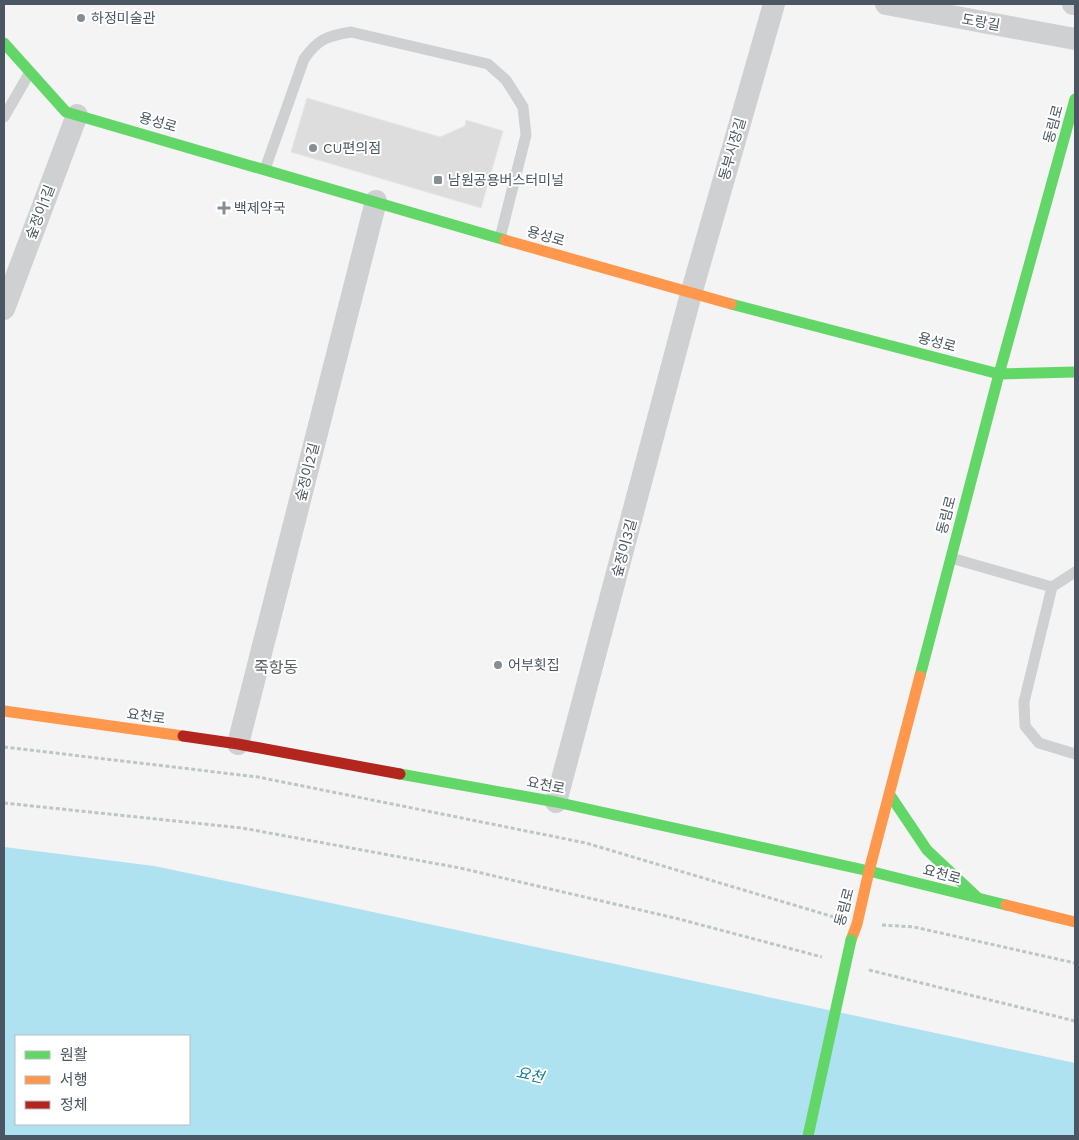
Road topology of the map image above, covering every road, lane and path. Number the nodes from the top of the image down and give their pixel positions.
1 (774, 4) edge
2 (886, 4) edge
3 (1075, 39) edge
4 (4, 43) edge
5 (30, 72) junction
6 (1075, 99) edge
7 (77, 115) junction
8 (4, 117) edge
9 (265, 169) junction
10 (376, 201) junction
11 (500, 238) junction
12 (691, 294) junction
13 (4, 309) edge
14 (1075, 372) edge
15 (999, 374) junction
16 (951, 558) junction
17 (1075, 572) edge
18 (1052, 588) junction
19 (4, 711) edge
20 (238, 744) junction
21 (4, 747) edge
22 (1075, 754) edge
23 (890, 795) junction
24 (556, 802) junction
25 (4, 803) edge
26 (869, 871) junction
27 (979, 899) junction
28 (1075, 922) edge
29 (857, 924) junction
30 (827, 958) dead end
31 (1075, 963) edge
32 (864, 968) dead end
33 (1075, 1021) edge
34 (808, 1136) edge

1 - 12 street, 동부시장길
2 - 3 street, 도랑길
4 - 5 street, 용성로
5 - 7 street, 용성로
5 - 8 lane
6 - 15 street, 동림로
7 - 9 street, 용성로
7 - 13 street, 숲정이1길
9 - 10 street, 용성로
9 - 11 lane
10 - 11 street, 용성로
10 - 20 street, 숲정이2길
11 - 12 street, 용성로
12 - 15 street, 용성로
12 - 24 street, 숲정이3길
14 - 15 street, 용성로
15 - 16 street, 동림로
16 - 18 lane
16 - 23 street, 동림로
17 - 18 lane
18 - 22 lane
19 - 20 street, 요천로
20 - 24 street, 요천로
21 - 29 path
23 - 26 street, 동림로
23 - 27 street
24 - 26 street, 요천로
25 - 30 path
26 - 27 street, 요천로
26 - 29 street, 동림로
27 - 28 street, 요천로
29 - 31 path
29 - 34 street, 동림로, bridge
32 - 33 path

